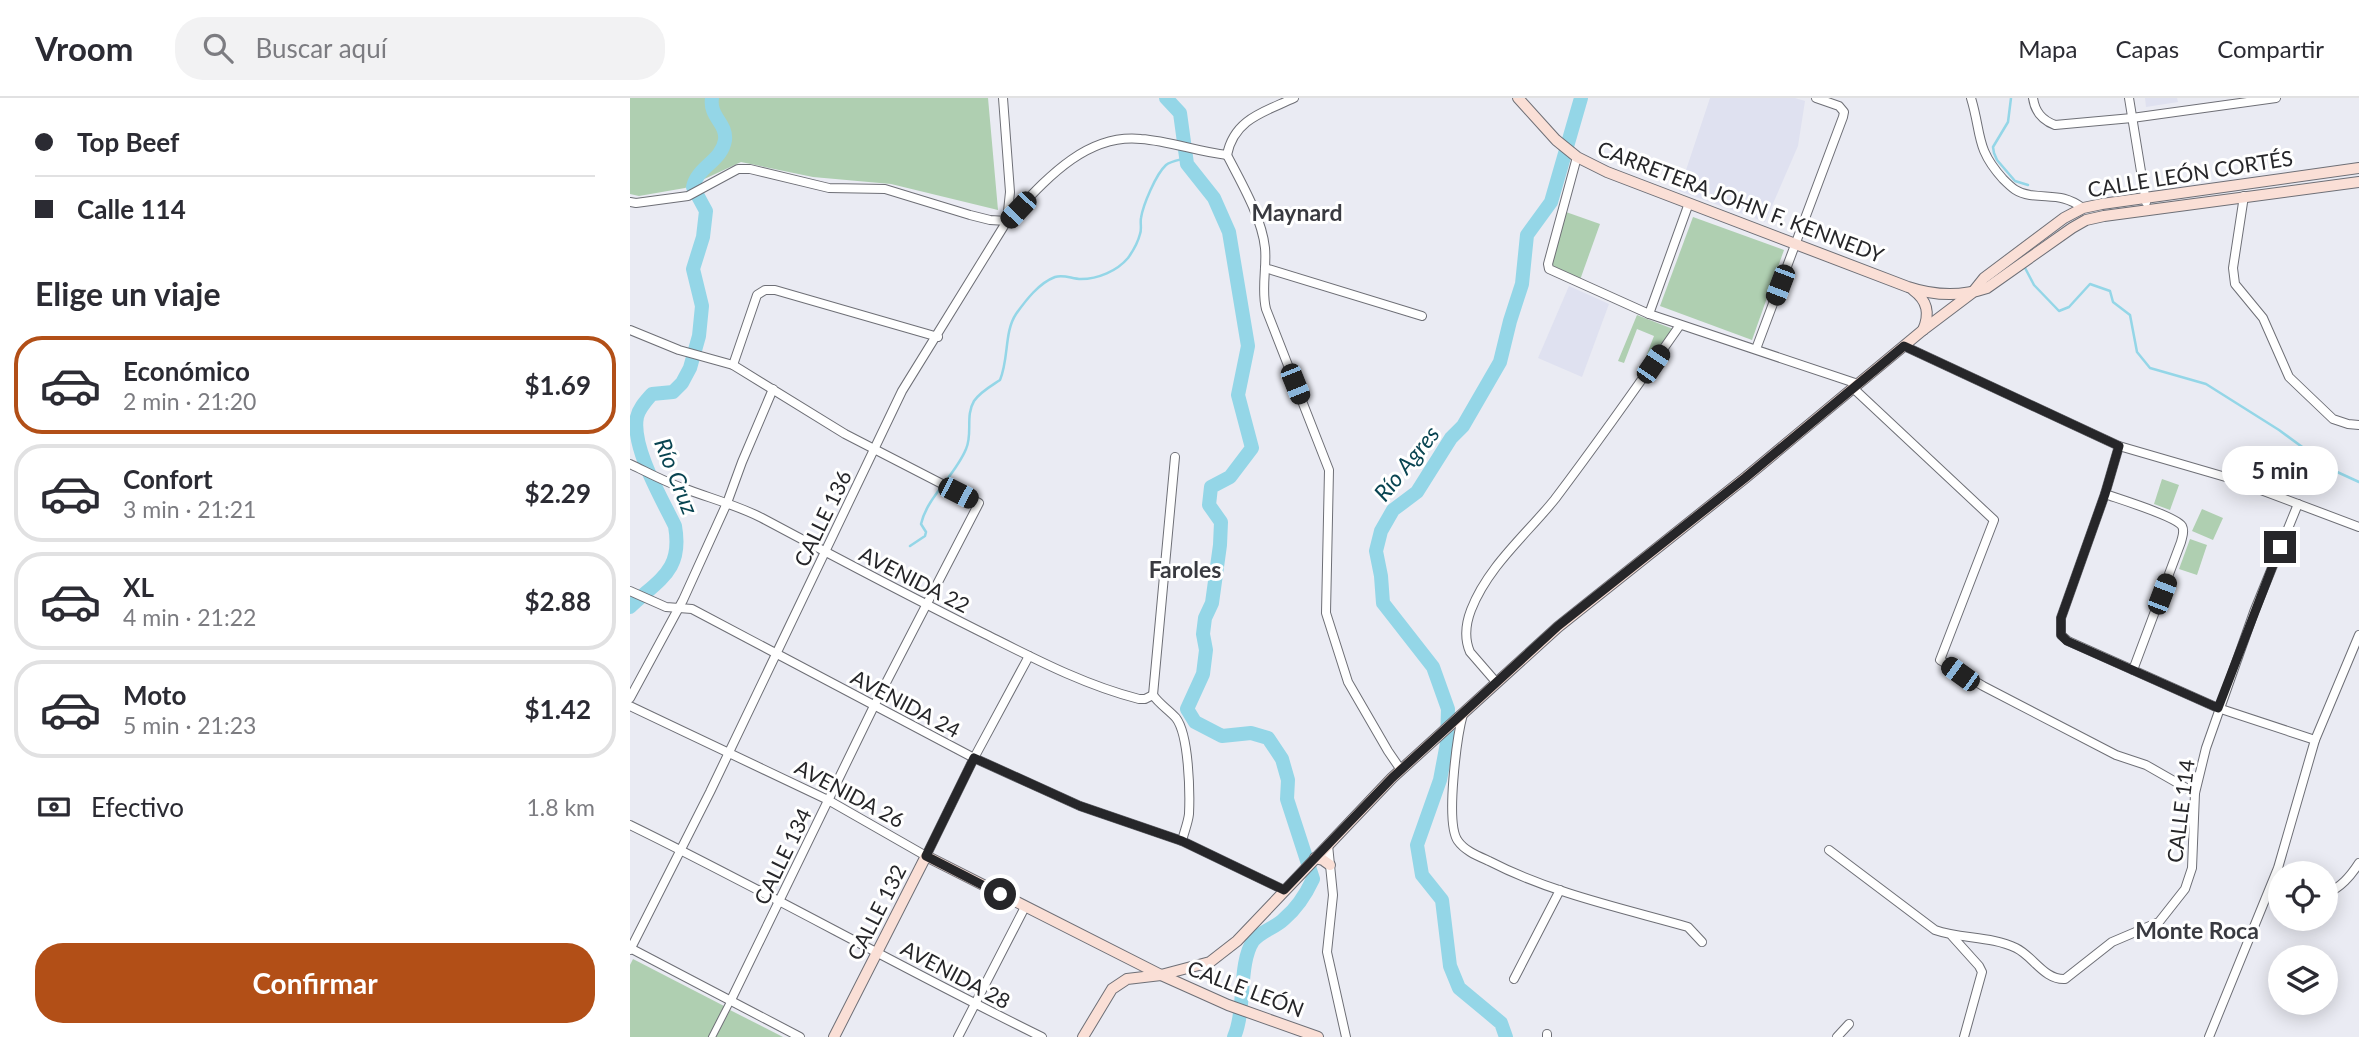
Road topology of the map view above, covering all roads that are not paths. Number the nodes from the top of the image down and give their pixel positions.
1 (1003, 98) edge
2 (1294, 98) edge
3 (1518, 98) edge
4 (1816, 98) edge
5 (1971, 98) edge
6 (2033, 98) edge
7 (2129, 98) edge
8 (2276, 98) edge
9 (2132, 118) junction
10 (1574, 154) junction
11 (1227, 155) junction
12 (2359, 168) edge
13 (2359, 182) edge
14 (1010, 192) junction
15 (2244, 196) junction
16 (2145, 197) junction
17 (1028, 198) junction
18 (630, 202) edge
19 (1689, 204) junction
20 (2082, 208) junction
21 (2147, 210) junction
22 (1007, 221) junction
23 (1797, 243) junction
24 (1265, 268) junction
25 (1981, 280) junction
26 (1908, 287) junction
27 (1972, 293) junction
28 (1939, 295) junction
29 (1650, 314) junction
30 (1422, 316) dead end
31 (1680, 325) junction
32 (630, 330) edge
33 (1923, 330) junction
34 (938, 337) junction
35 (1904, 346) junction
36 (1756, 349) junction
37 (733, 365) junction
38 (1856, 386) junction
39 (773, 389) junction
40 (2359, 425) edge
41 (2119, 446) junction
42 (876, 450) junction
43 (1175, 457) dead end
44 (630, 464) edge
45 (2105, 494) junction
46 (727, 503) junction
47 (2298, 504) junction
48 (2359, 527) edge
49 (824, 553) junction
50 (630, 591) edge
51 (926, 605) junction
52 (678, 608) junction
53 (2359, 635) edge
54 (775, 654) junction
55 (1029, 656) junction
56 (2133, 670) junction
57 (1496, 682) junction
58 (1153, 695) junction
59 (630, 698) edge
60 (630, 706) edge
61 (874, 706) junction
62 (2218, 708) junction
63 (1460, 715) junction
64 (2315, 740) junction
65 (728, 752) junction
66 (974, 758) junction
67 (1401, 770) junction
68 (2196, 793) junction
69 (828, 800) junction
70 (630, 825) edge
71 (1182, 841) junction
72 (1328, 845) junction
73 (680, 849) junction
74 (1829, 850) dead end
75 (926, 856) junction
76 (1314, 859) junction
77 (2283, 861) edge
78 (2359, 863) edge
79 (1330, 865) junction
80 (2338, 888) edge
81 (1284, 890) junction
82 (1560, 890) junction
83 (2268, 899) edge
84 (780, 900) junction
85 (1025, 907) junction
86 (1952, 936) junction
87 (1702, 942) dead end
88 (630, 948) edge
89 (878, 953) junction
90 (1129, 958) junction
91 (1185, 969) junction
92 (1161, 975) junction
93 (1127, 979) junction
94 (1514, 979) dead end
95 (1182, 984) junction
96 (731, 1000) junction
97 (975, 1004) junction
98 (1849, 1024) dead end
99 (712, 1037) edge
100 (800, 1037) edge
101 (834, 1037) edge
102 (958, 1037) edge
103 (1042, 1037) edge
104 (1083, 1037) edge
105 (1318, 1037) edge
106 (1346, 1037) edge
107 (1837, 1037) edge
108 (1964, 1037) edge
109 (2209, 1037) edge

1 - 14 street, CALLE 136
2 - 11 street
3 - 10 main road, CARRETERA JOHN F. KENNEDY
4 - 23 street
5 - 20 street
6 - 9 street
7 - 9 street
8 - 9 street
9 - 16 street
10 - 19 main road, CARRETERA JOHN F. KENNEDY
10 - 29 street
11 - 17 street
11 - 24 street
12 - 16 main road, CALLE LEÓN CORTÉS
13 - 15 main road, CALLE LEÓN CORTÉS
14 - 17 street
14 - 22 street, CALLE 136
15 - 21 main road, CALLE LEÓN CORTÉS
15 - 40 street
16 - 20 main road, CALLE LEÓN CORTÉS
16 - 21 street
17 - 22 street
18 - 22 street
19 - 23 main road, CARRETERA JOHN F. KENNEDY
19 - 29 street
20 - 25 main road, CALLE LEÓN CORTÉS
21 - 27 main road, CALLE LEÓN CORTÉS
22 - 34 street, CALLE 136
23 - 26 main road, CARRETERA JOHN F. KENNEDY
23 - 36 street
24 - 30 street
24 - 67 street
25 - 27 main road, CALLE LEÓN CORTÉS
25 - 28 main road
26 - 28 main road, CARRETERA JOHN F. KENNEDY
26 - 33 main road
27 - 28 main road, CARRETERA JOHN F. KENNEDY
27 - 33 main road, CALLE LEÓN CORTÉS
29 - 31 street
31 - 36 street
31 - 57 street
32 - 37 street
33 - 35 main road, CALLE LEÓN CORTÉS
34 - 37 street
34 - 42 street, CALLE 136
35 - 38 main road, CALLE LEÓN CORTÉS
35 - 41 street
36 - 38 street
37 - 39 street
38 - 57 main road, CALLE LEÓN CORTÉS
38 - 68 street
39 - 42 street
39 - 46 street
41 - 45 street
41 - 47 street
42 - 49 street, CALLE 136
42 - 51 street, CALLE 134
43 - 58 street
44 - 46 street, AVENIDA 22
45 - 56 street
45 - 56 street
46 - 49 street, AVENIDA 22
46 - 52 street
47 - 48 street
47 - 62 street, CALLE 114
49 - 51 street, AVENIDA 22
49 - 54 street, CALLE 136
50 - 52 street, AVENIDA 24
51 - 55 street, AVENIDA 22
51 - 61 street, CALLE 134
52 - 54 street, AVENIDA 24
52 - 59 street
53 - 64 street
54 - 61 street, AVENIDA 24
54 - 65 street, CALLE 136
55 - 58 street, AVENIDA 22
55 - 66 street, CALLE 132
56 - 62 street
57 - 63 main road, CALLE LEÓN CORTÉS
58 - 71 street
60 - 65 street, AVENIDA 26
61 - 66 street, AVENIDA 24
61 - 69 street, CALLE 134
62 - 64 street
62 - 68 street, CALLE 114
63 - 67 main road, CALLE LEÓN CORTÉS
63 - 82 street
64 - 77 street
65 - 69 street, AVENIDA 26
65 - 73 street, CALLE 136
66 - 71 street, AVENIDA 24
66 - 75 street, CALLE 132
67 - 72 main road, CALLE LEÓN CORTÉS
68 - 86 street, CALLE 114
69 - 75 street, AVENIDA 26
69 - 84 street, CALLE 134
70 - 73 street, AVENIDA 28
71 - 81 street, AVENIDA 24
72 - 76 main road, CALLE LEÓN CORTÉS
72 - 79 street
73 - 84 street, AVENIDA 28
73 - 88 street, CALLE 136
74 - 86 street
75 - 85 main road, AVENIDA 26
75 - 89 main road, CALLE 132
76 - 79 main road
76 - 81 main road, CALLE LEÓN CORTÉS
78 - 80 street
79 - 106 street
81 - 91 main road, CALLE LEÓN CORTÉS
82 - 87 street
82 - 94 street
83 - 109 street
84 - 89 street, AVENIDA 28
84 - 96 street, CALLE 134
85 - 90 main road, AVENIDA 26
85 - 97 street
86 - 108 street
88 - 96 street
89 - 97 street, AVENIDA 28
89 - 101 main road, CALLE 132
90 - 92 main road, AVENIDA 26
90 - 93 main road
91 - 92 main road, CALLE LEÓN CORTÉS
91 - 95 main road
92 - 93 main road, CALLE LEÓN CORTÉS
92 - 95 main road, CALLE LEÓN
93 - 104 main road
95 - 105 main road, CALLE LEÓN
96 - 99 street, CALLE 134
96 - 100 street
97 - 102 street
97 - 103 street, AVENIDA 28
98 - 107 street

